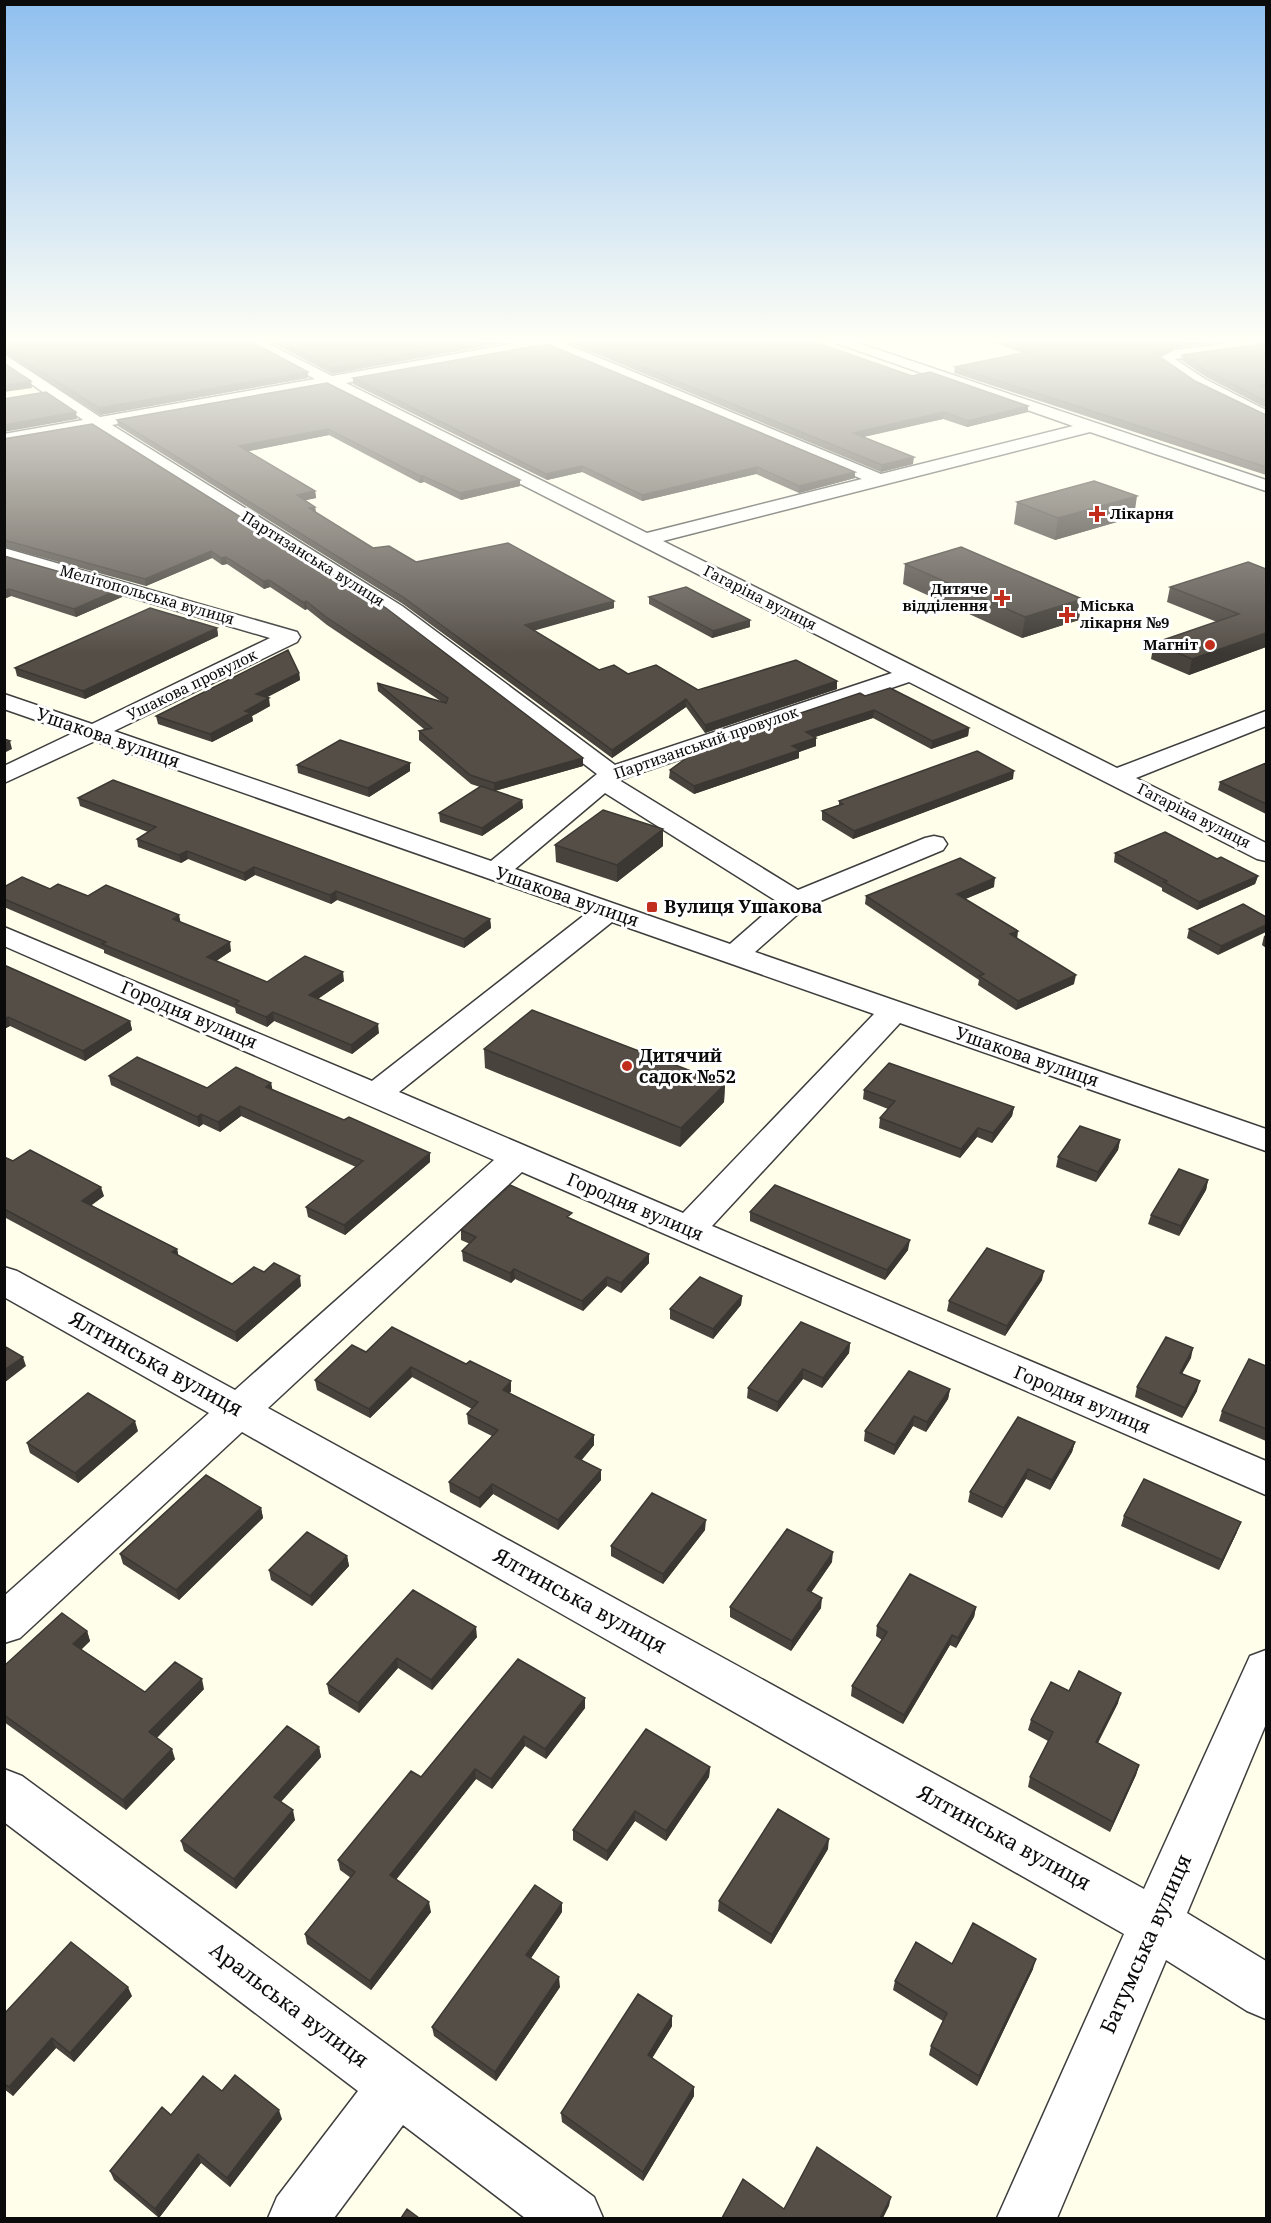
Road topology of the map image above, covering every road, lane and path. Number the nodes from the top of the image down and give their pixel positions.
1 (134, 446) edge
2 (457, 446) edge
3 (797, 446) edge
4 (1015, 446) edge
5 (1145, 446) edge
6 (879, 480) junction
7 (1266, 486) edge
8 (644, 540) junction
9 (4, 554) edge
10 (289, 637) joint
11 (910, 674) junction
12 (4, 701) edge
13 (1266, 718) edge
14 (94, 732) junction
15 (4, 776) edge
16 (1116, 777) junction
17 (607, 778) junction
18 (934, 843) dead end
19 (1266, 853) edge
20 (495, 872) junction
21 (796, 901) junction
22 (608, 911) junction
23 (4, 935) edge
24 (735, 956) junction
25 (894, 1011) junction
26 (375, 1095) junction
27 (1266, 1140) edge
28 (518, 1157) junction
29 (687, 1230) junction
30 (4, 1280) edge
31 (239, 1410) junction
32 (1266, 1479) edge
33 (4, 1624) edge
34 (1266, 1670) edge
35 (4, 1792) edge
36 (1155, 1923) junction
37 (1266, 1992) edge
38 (397, 2086) junction
39 (298, 2218) edge
40 (573, 2218) edge
41 (1027, 2218) edge

1 - 17 street, Партизанська вулиця
2 - 8 street, Гагаріна вулиця
3 - 6 street
4 - 6 street
5 - 7 street
6 - 8 street
8 - 11 street, Гагаріна вулиця
9 - 10 street, Мелітопольська вулиця
10 - 14 street, Ушакова провулок
11 - 16 street, Гагаріна вулиця
11 - 17 street, Партизанський провулок
12 - 14 street, Ушакова вулиця
13 - 16 street
14 - 15 street, Ушакова провулок
14 - 20 street, Ушакова вулиця
16 - 19 street, Гагаріна вулиця
17 - 20 street, Партизанський провулок
17 - 21 street, Партизанська вулиця
18 - 21 street
20 - 22 street, Ушакова вулиця
21 - 24 street
22 - 24 street, Ушакова вулиця
22 - 26 street
23 - 26 street, Городня вулиця
24 - 25 street, Ушакова вулиця
25 - 27 street, Ушакова вулиця
25 - 29 street
26 - 28 street, Городня вулиця
28 - 29 street, Городня вулиця
28 - 31 street
29 - 32 street, Городня вулиця
30 - 31 street, Ялтинська вулиця
31 - 33 street
31 - 36 street, Ялтинська вулиця
34 - 36 street, Батумська вулиця
35 - 38 street, Аральська вулиця
36 - 37 street, Ялтинська вулиця
36 - 41 street, Батумська вулиця
38 - 39 street
38 - 40 street, Аральська вулиця

